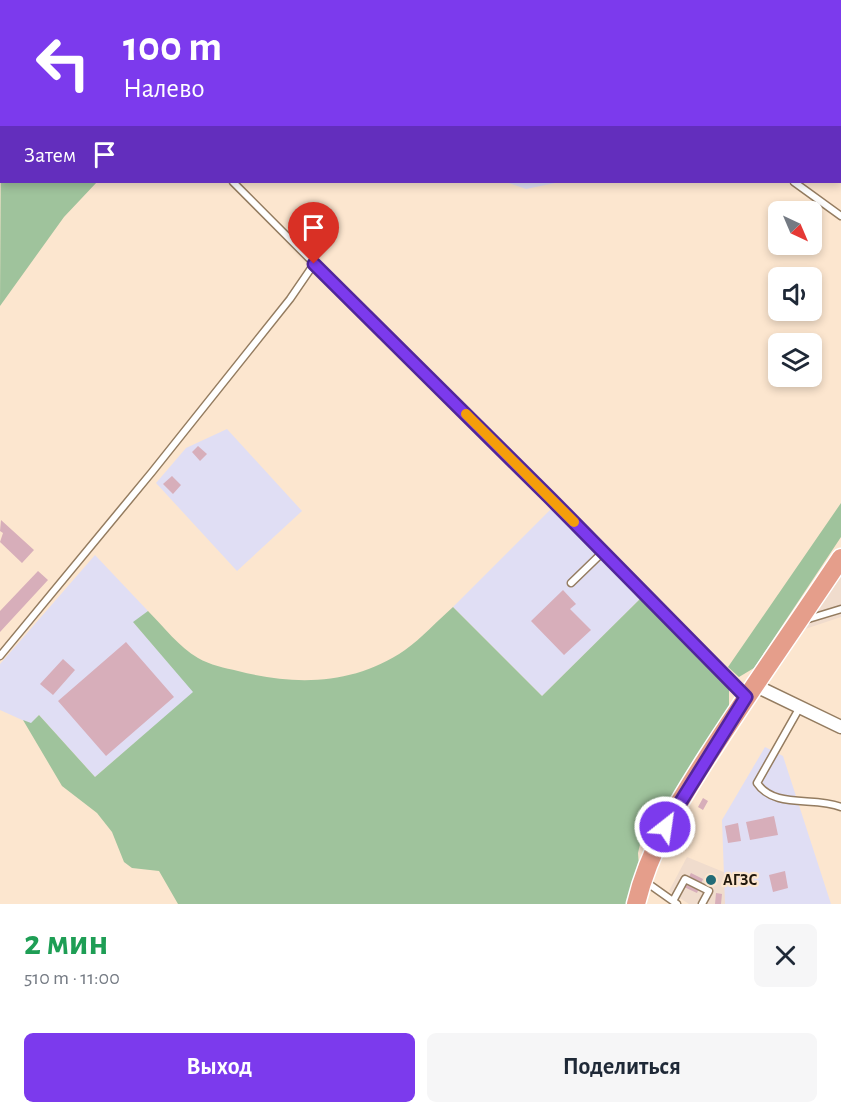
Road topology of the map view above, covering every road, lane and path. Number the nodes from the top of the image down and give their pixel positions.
1 (234, 183) edge
2 (795, 183) edge
3 (841, 216) edge
4 (314, 264) junction
5 (603, 552) junction
6 (841, 558) edge
7 (571, 584) dead end
8 (841, 609) edge
9 (798, 622) junction
10 (0, 656) edge
11 (750, 691) junction
12 (800, 706) junction
13 (841, 727) edge
14 (841, 807) edge
15 (642, 879) junction
16 (675, 903) edge
17 (636, 904) edge
18 (702, 904) edge

1 - 4 lane
2 - 3 lane
4 - 5 lane
4 - 10 lane
5 - 7 lane
5 - 11 lane
6 - 9 main road
8 - 9 lane
9 - 11 main road
11 - 12 street
11 - 15 main road
12 - 13 street
12 - 14 lane
15 - 16 lane
15 - 17 main road
16 - 18 lane

